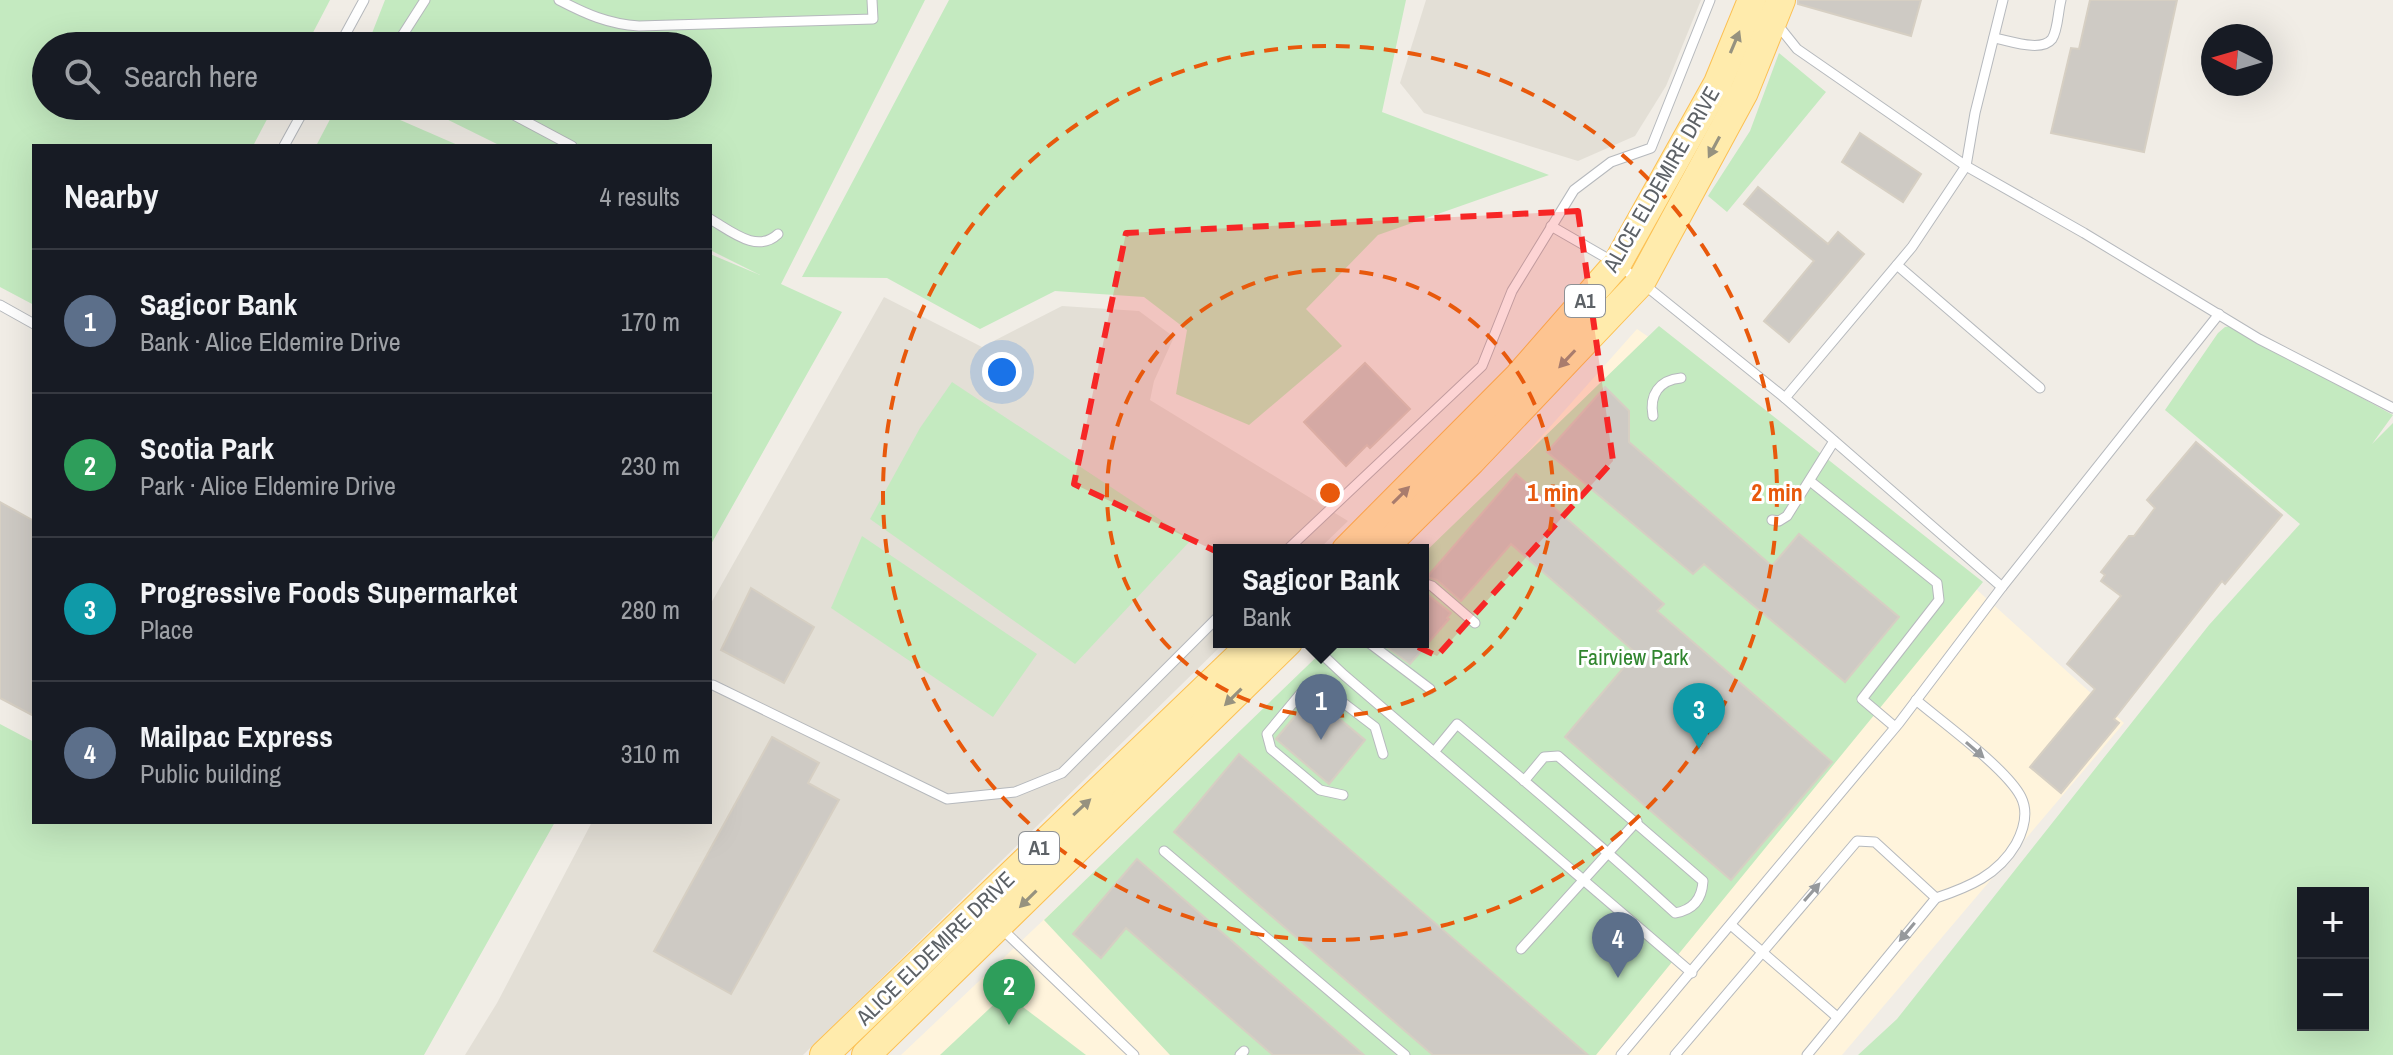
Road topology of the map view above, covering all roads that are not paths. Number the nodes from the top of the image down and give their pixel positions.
1 (364, 0) edge
2 (425, 0) edge
3 (559, 0) edge
4 (872, 0) edge
5 (1710, 0) edge
6 (1752, 0) edge
7 (2003, 0) edge
8 (2061, 0) edge
9 (1778, 10) edge
10 (347, 32) edge
11 (405, 32) edge
12 (1994, 38) junction
13 (298, 120) edge
14 (523, 120) edge
15 (285, 144) edge
16 (568, 144) edge
17 (1966, 166) junction
18 (712, 220) edge
19 (1551, 226) junction
20 (778, 234) dead end
21 (1617, 264) junction
22 (1897, 265) junction
23 (1641, 282) junction
24 (0, 305) edge
25 (2219, 314) junction
26 (32, 323) edge
27 (1681, 378) dead end
28 (2040, 388) dead end
29 (1785, 398) junction
30 (2393, 408) edge
31 (1653, 416) dead end
32 (1834, 441) junction
33 (1810, 481) junction
34 (1772, 520) dead end
35 (1293, 544) edge
36 (1352, 544) edge
37 (1387, 544) edge
38 (1429, 585) edge
39 (2002, 587) junction
40 (1213, 622) edge
41 (1475, 623) dead end
42 (1248, 648) edge
43 (1282, 648) edge
44 (1315, 648) edge
45 (1376, 648) edge
46 (713, 685) dead end
47 (1430, 689) dead end
48 (1916, 700) junction
49 (1895, 727) junction
50 (1434, 752) junction
51 (1383, 754) dead end
52 (1524, 781) junction
53 (1343, 795) dead end
54 (1637, 821) junction
55 (1164, 851) dead end
56 (1609, 853) junction
57 (1583, 881) junction
58 (1936, 898) junction
59 (1731, 925) junction
60 (1000, 927) junction
61 (1521, 949) dead end
62 (1761, 951) junction
63 (1692, 973) junction
64 (1837, 1017) junction
65 (824, 1055) edge
66 (866, 1055) edge
67 (1134, 1055) edge
68 (1405, 1055) edge
69 (1621, 1055) edge
70 (1675, 1055) edge
71 (1807, 1055) edge

1 - 10 lane
2 - 11 lane
3 - 4 lane
5 - 19 lane
21 -> 6 main road, ALICE ELDEMIRE DRIVE / A1
7 - 12 lane
8 - 12 lane
9 - 17 lane
9 -> 23 main road, ALICE ELDEMIRE DRIVE / A1
12 - 17 lane
13 - 15 lane
14 - 16 lane
17 - 22 lane
17 - 25 lane
18 - 20 lane
19 - 21 lane
19 - 35 lane
21 - 23 lane
36 -> 21 main road, ALICE ELDEMIRE DRIVE / A1
22 - 28 lane
22 - 29 lane
23 - 29 lane
23 -> 37 main road, ALICE ELDEMIRE DRIVE / A1
24 - 26 lane
25 - 30 lane
25 - 39 lane
27 - 31 lane
29 - 32 lane
32 - 33 lane
32 - 39 lane
33 - 34 lane
33 - 49 lane
38 - 41 lane
39 - 48 lane
40 - 46 lane
65 -> 42 main road, ALICE ELDEMIRE DRIVE / A1
43 -> 60 main road, ALICE ELDEMIRE DRIVE / A1
44 - 50 lane
45 - 47 lane
48 - 49 lane
48 -> 58 lane
49 - 59 lane
50 - 52 lane
50 - 57 lane
51 - 53 lane
52 - 54 lane
52 - 56 lane
54 - 56 lane
54 - 56 lane
55 - 68 lane
56 - 57 lane
57 - 61 lane
57 - 63 lane
62 -> 58 lane
58 -> 64 lane
59 - 62 lane
59 - 63 lane
60 - 66 main road, ALICE ELDEMIRE DRIVE / A1
60 - 67 lane
62 - 64 lane
62 - 70 lane
63 - 69 lane
64 - 71 lane

